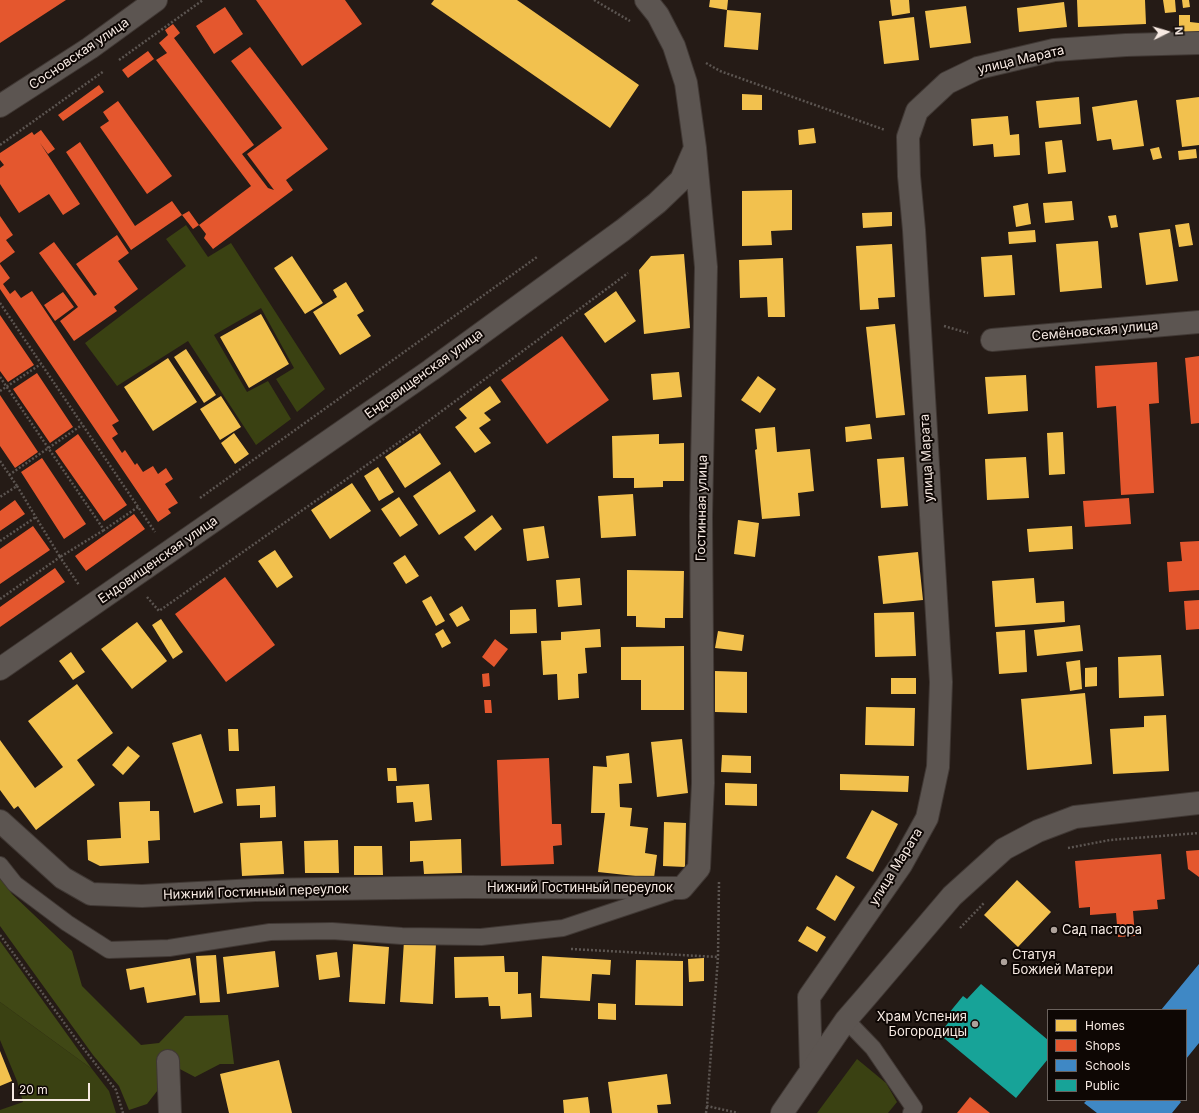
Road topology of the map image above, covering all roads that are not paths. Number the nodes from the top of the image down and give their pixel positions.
1 (156, 0) edge
2 (646, 0) edge
3 (1199, 43) edge
4 (0, 106) edge
5 (695, 148) junction
6 (1199, 322) edge
7 (992, 340) road end
8 (0, 669) edge
9 (1199, 803) edge
10 (0, 821) edge
11 (0, 865) edge
12 (682, 888) junction
13 (846, 1020) junction
14 (168, 1061) dead end
15 (811, 1069) junction
16 (170, 1113) edge
17 (782, 1113) edge
18 (911, 1113) edge

1 - 4 street, Сосновская улица
2 - 5 street
3 - 15 street, улица Марата
5 - 8 street, Ендовищенская улица
5 - 12 street, Гостинная улица
6 - 7 street, Семёновская улица
9 - 13 street
10 - 12 street, Нижний Гостинный переулок
11 - 12 lane, Нижний Гостинный переулок
13 - 15 street
13 - 18 lane
14 - 16 street
15 - 17 street

